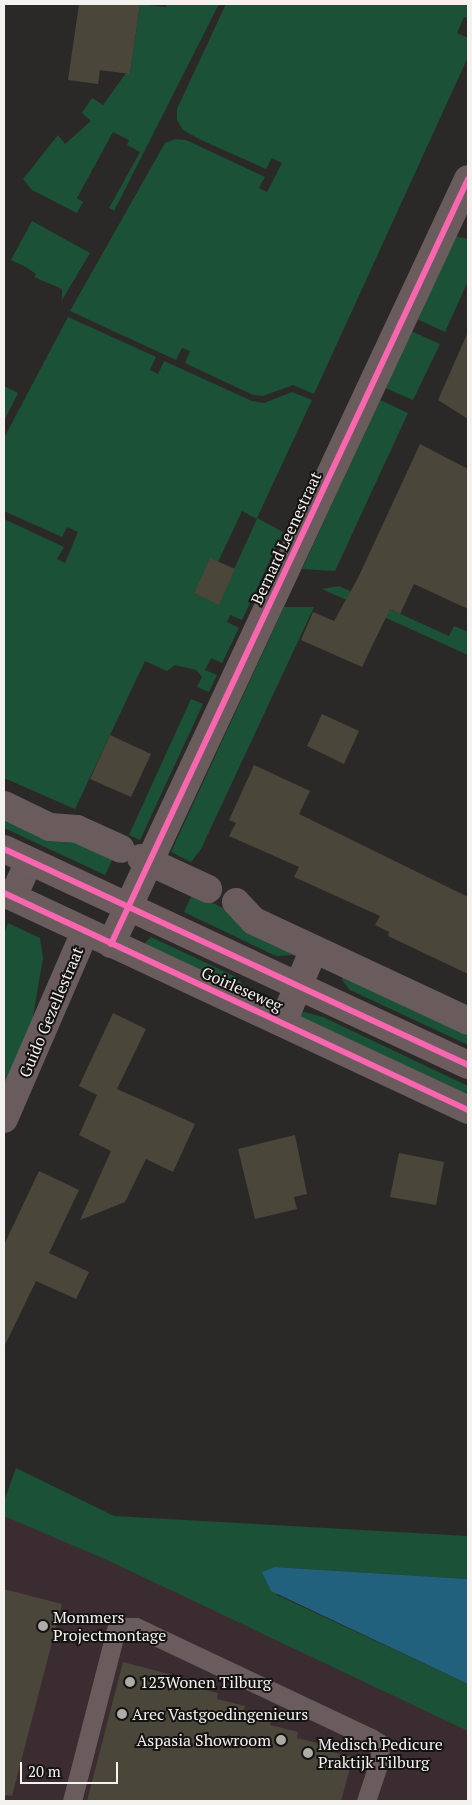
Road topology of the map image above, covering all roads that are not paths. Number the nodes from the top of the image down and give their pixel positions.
1 (468, 179) edge
2 (458, 226) edge
3 (4, 805) edge
4 (4, 849) edge
5 (137, 857) junction
6 (29, 861) junction
7 (208, 889) dead end
8 (8, 895) edge
9 (236, 902) dead end
10 (127, 907) junction
11 (85, 932) junction
12 (111, 944) junction
13 (314, 949) junction
14 (299, 985) junction
15 (283, 1022) junction
16 (468, 1022) edge
17 (468, 1064) edge
18 (468, 1110) edge
19 (4, 1119) edge
20 (72, 1801) edge
21 (366, 1801) edge

1 - 2 street, Bernard Leenestraat
2 - 5 street, Bernard Leenestraat
3 - 5 street
4 - 6 street, Goirleseweg
5 - 7 street
5 - 10 street, Bernard Leenestraat
6 - 8 street
6 - 10 street, Goirleseweg
8 - 11 street, Goirleseweg
9 - 13 street
10 - 12 street, Bernard Leenestraat
10 - 14 street, Goirleseweg
11 - 12 street, Goirleseweg
11 - 19 street, Guido Gezellestraat
12 - 15 street, Goirleseweg
13 - 14 street
13 - 16 street
14 - 15 street
14 - 17 street, Goirleseweg
15 - 18 street, Goirleseweg
20 - 21 lane

